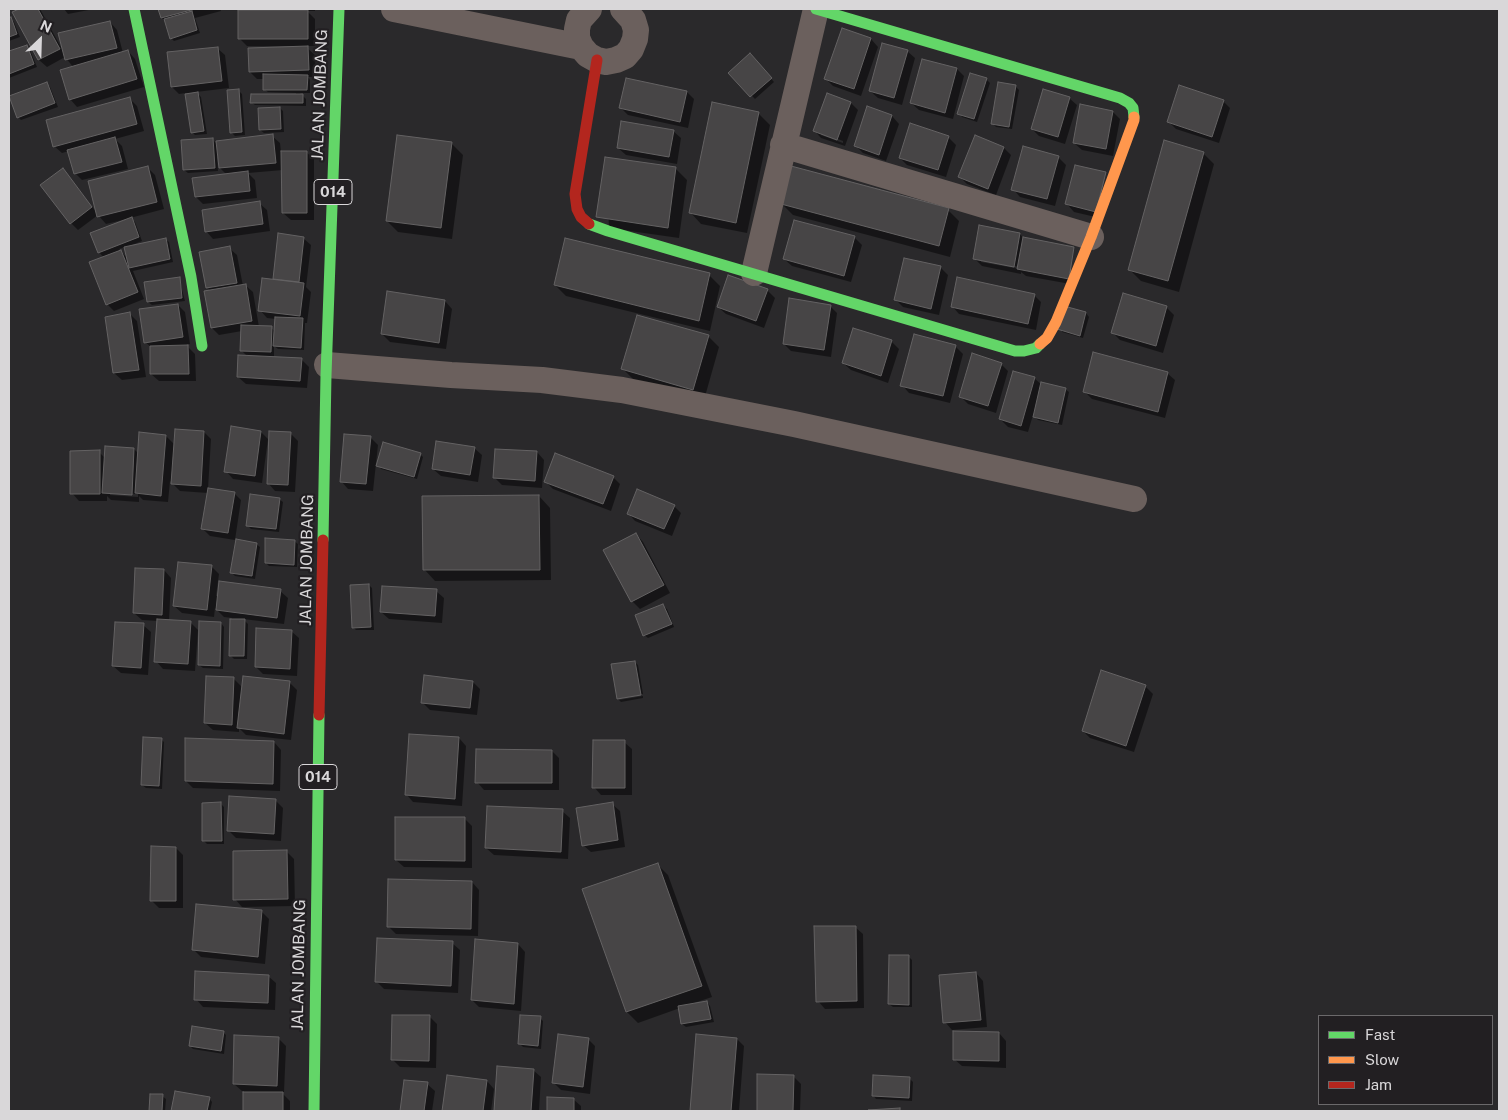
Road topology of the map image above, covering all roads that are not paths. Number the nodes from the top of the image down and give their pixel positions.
1 (134, 9) edge
2 (339, 9) edge
3 (394, 9) edge
4 (623, 9) edge
5 (816, 9) edge
6 (582, 10) edge
7 (589, 54) junction
8 (783, 145) junction
9 (1091, 238) junction
10 (754, 273) junction
11 (202, 346) dead end
12 (327, 370) junction
13 (1134, 499) dead end
14 (314, 1111) edge

1 - 11 street
2 - 12 street, JALAN JOMBANG / 014
3 - 7 street
4 - 7 street
5 - 8 street
5 - 9 street
6 - 7 street
7 - 10 street
8 - 9 street
8 - 10 street
9 - 10 street
12 - 13 street
12 - 14 street, JALAN JOMBANG / 014

